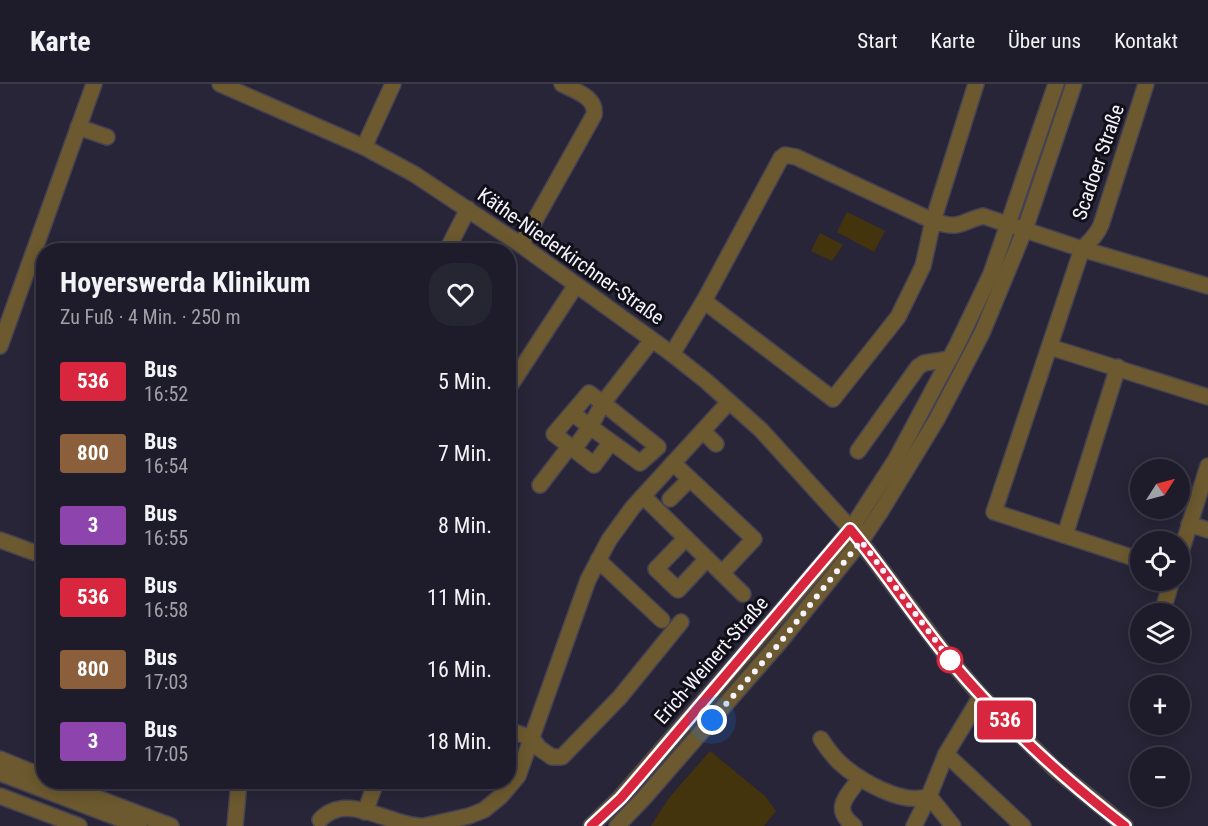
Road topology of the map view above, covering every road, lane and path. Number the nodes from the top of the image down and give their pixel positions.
1 (94, 84) edge
2 (220, 84) edge
3 (393, 84) edge
4 (561, 84) edge
5 (976, 84) edge
6 (1056, 84) edge
7 (1074, 84) edge
8 (1146, 84) edge
9 (78, 128) junction
10 (107, 137) dead end
11 (364, 147) junction
12 (468, 208) junction
13 (933, 220) junction
14 (1009, 224) junction
15 (1025, 229) junction
16 (44, 243) edge
17 (450, 243) edge
18 (521, 245) junction
19 (1082, 249) junction
20 (36, 268) edge
21 (576, 285) junction
22 (1208, 286) edge
23 (704, 301) junction
24 (652, 340) junction
25 (0, 346) edge
26 (1050, 347) junction
27 (672, 354) junction
28 (950, 359) junction
29 (1118, 367) junction
30 (516, 382) edge
31 (1208, 397) edge
32 (729, 402) junction
33 (603, 403) junction
34 (572, 413) junction
35 (590, 427) junction
36 (703, 431) junction
37 (611, 442) junction
38 (716, 444) dead end
39 (572, 447) junction
40 (858, 451) dead end
41 (673, 463) junction
42 (1208, 466) edge
43 (690, 479) junction
44 (540, 485) dead end
45 (643, 496) junction
46 (670, 499) dead end
47 (1202, 506) edge
48 (1189, 524) junction
49 (850, 529) junction
50 (1208, 530) edge
51 (1187, 531) edge
52 (1065, 535) junction
53 (686, 538) junction
54 (0, 540) edge
55 (861, 541) junction
56 (36, 553) edge
57 (1130, 557) edge
58 (707, 559) junction
59 (598, 560) junction
60 (722, 573) junction
61 (743, 594) dead end
62 (662, 620) dead end
63 (681, 622) dead end
64 (981, 696) junction
65 (516, 733) edge
66 (532, 738) junction
67 (821, 739) dead end
68 (946, 754) junction
69 (0, 759) edge
70 (0, 773) edge
71 (36, 774) edge
72 (860, 778) junction
73 (516, 779) edge
74 (36, 787) edge
75 (42, 789) edge
76 (73, 789) edge
77 (238, 789) edge
78 (373, 789) edge
79 (508, 789) edge
80 (0, 796) edge
81 (929, 796) junction
82 (365, 812) junction
83 (320, 819) dead end
84 (601, 823) edge
85 (79, 826) edge
86 (139, 826) edge
87 (171, 826) edge
88 (235, 826) edge
89 (422, 826) edge
90 (617, 826) edge
91 (854, 826) edge
92 (914, 826) edge
93 (953, 826) edge
94 (1023, 826) edge
95 (1125, 826) edge

1 - 9 street
2 - 11 street, Käthe-Niederkirchner-Straße
3 - 11 street
4 - 18 street
5 - 13 street
6 - 14 street, Erich-Weinert-Straße
7 - 15 street, Erich-Weinert-Straße
8 - 19 street, Scadoer Straße
9 - 10 street
9 - 16 street
11 - 12 street, Käthe-Niederkirchner-Straße
12 - 17 street
12 - 18 street, Käthe-Niederkirchner-Straße
13 - 14 street
13 - 23 street
13 - 23 street
14 - 15 street
14 - 28 street, Erich-Weinert-Straße
15 - 19 street
15 - 55 street, Erich-Weinert-Straße
18 - 21 street, Käthe-Niederkirchner-Straße
19 - 22 street
19 - 26 street, Scadoer Straße
20 - 25 street
21 - 24 street, Käthe-Niederkirchner-Straße
21 - 30 street
23 - 27 street
24 - 27 street, Käthe-Niederkirchner-Straße
24 - 33 street
26 - 29 street
26 - 52 street, Scadoer Straße
27 - 32 street, Käthe-Niederkirchner-Straße
28 - 40 street
28 - 49 street, Erich-Weinert-Straße
29 - 31 street
29 - 52 street
32 - 36 street
32 - 49 street, Käthe-Niederkirchner-Straße
33 - 34 street
33 - 35 street
33 - 37 street
34 - 35 street
34 - 39 street
35 - 37 street
35 - 39 street
36 - 38 street
36 - 41 street
37 - 39 street
39 - 44 street
41 - 43 street
41 - 45 street
42 - 47 street
43 - 46 street
43 - 60 street
45 - 53 street
45 - 59 street
47 - 48 street
48 - 50 street
48 - 51 street
49 - 55 street, Käthe-Niederkirchner-Straße
49 - 84 street, Erich-Weinert-Straße
52 - 57 street
53 - 58 street
53 - 58 street
54 - 56 street
55 - 64 street, Käthe-Niederkirchner-Straße
55 - 90 street, Erich-Weinert-Straße
58 - 60 street
59 - 62 street
59 - 66 street
60 - 61 street
63 - 66 street
64 - 68 street
64 - 95 street, Käthe-Niederkirchner-Straße
65 - 66 street
66 - 73 street
67 - 72 street
68 - 81 street
68 - 94 street
69 - 71 street
70 - 74 street
72 - 81 street
72 - 91 street
75 - 86 street
76 - 87 street
77 - 88 street
78 - 82 street
79 - 89 street
80 - 85 street
81 - 92 street
81 - 93 street
82 - 83 street
82 - 89 street

